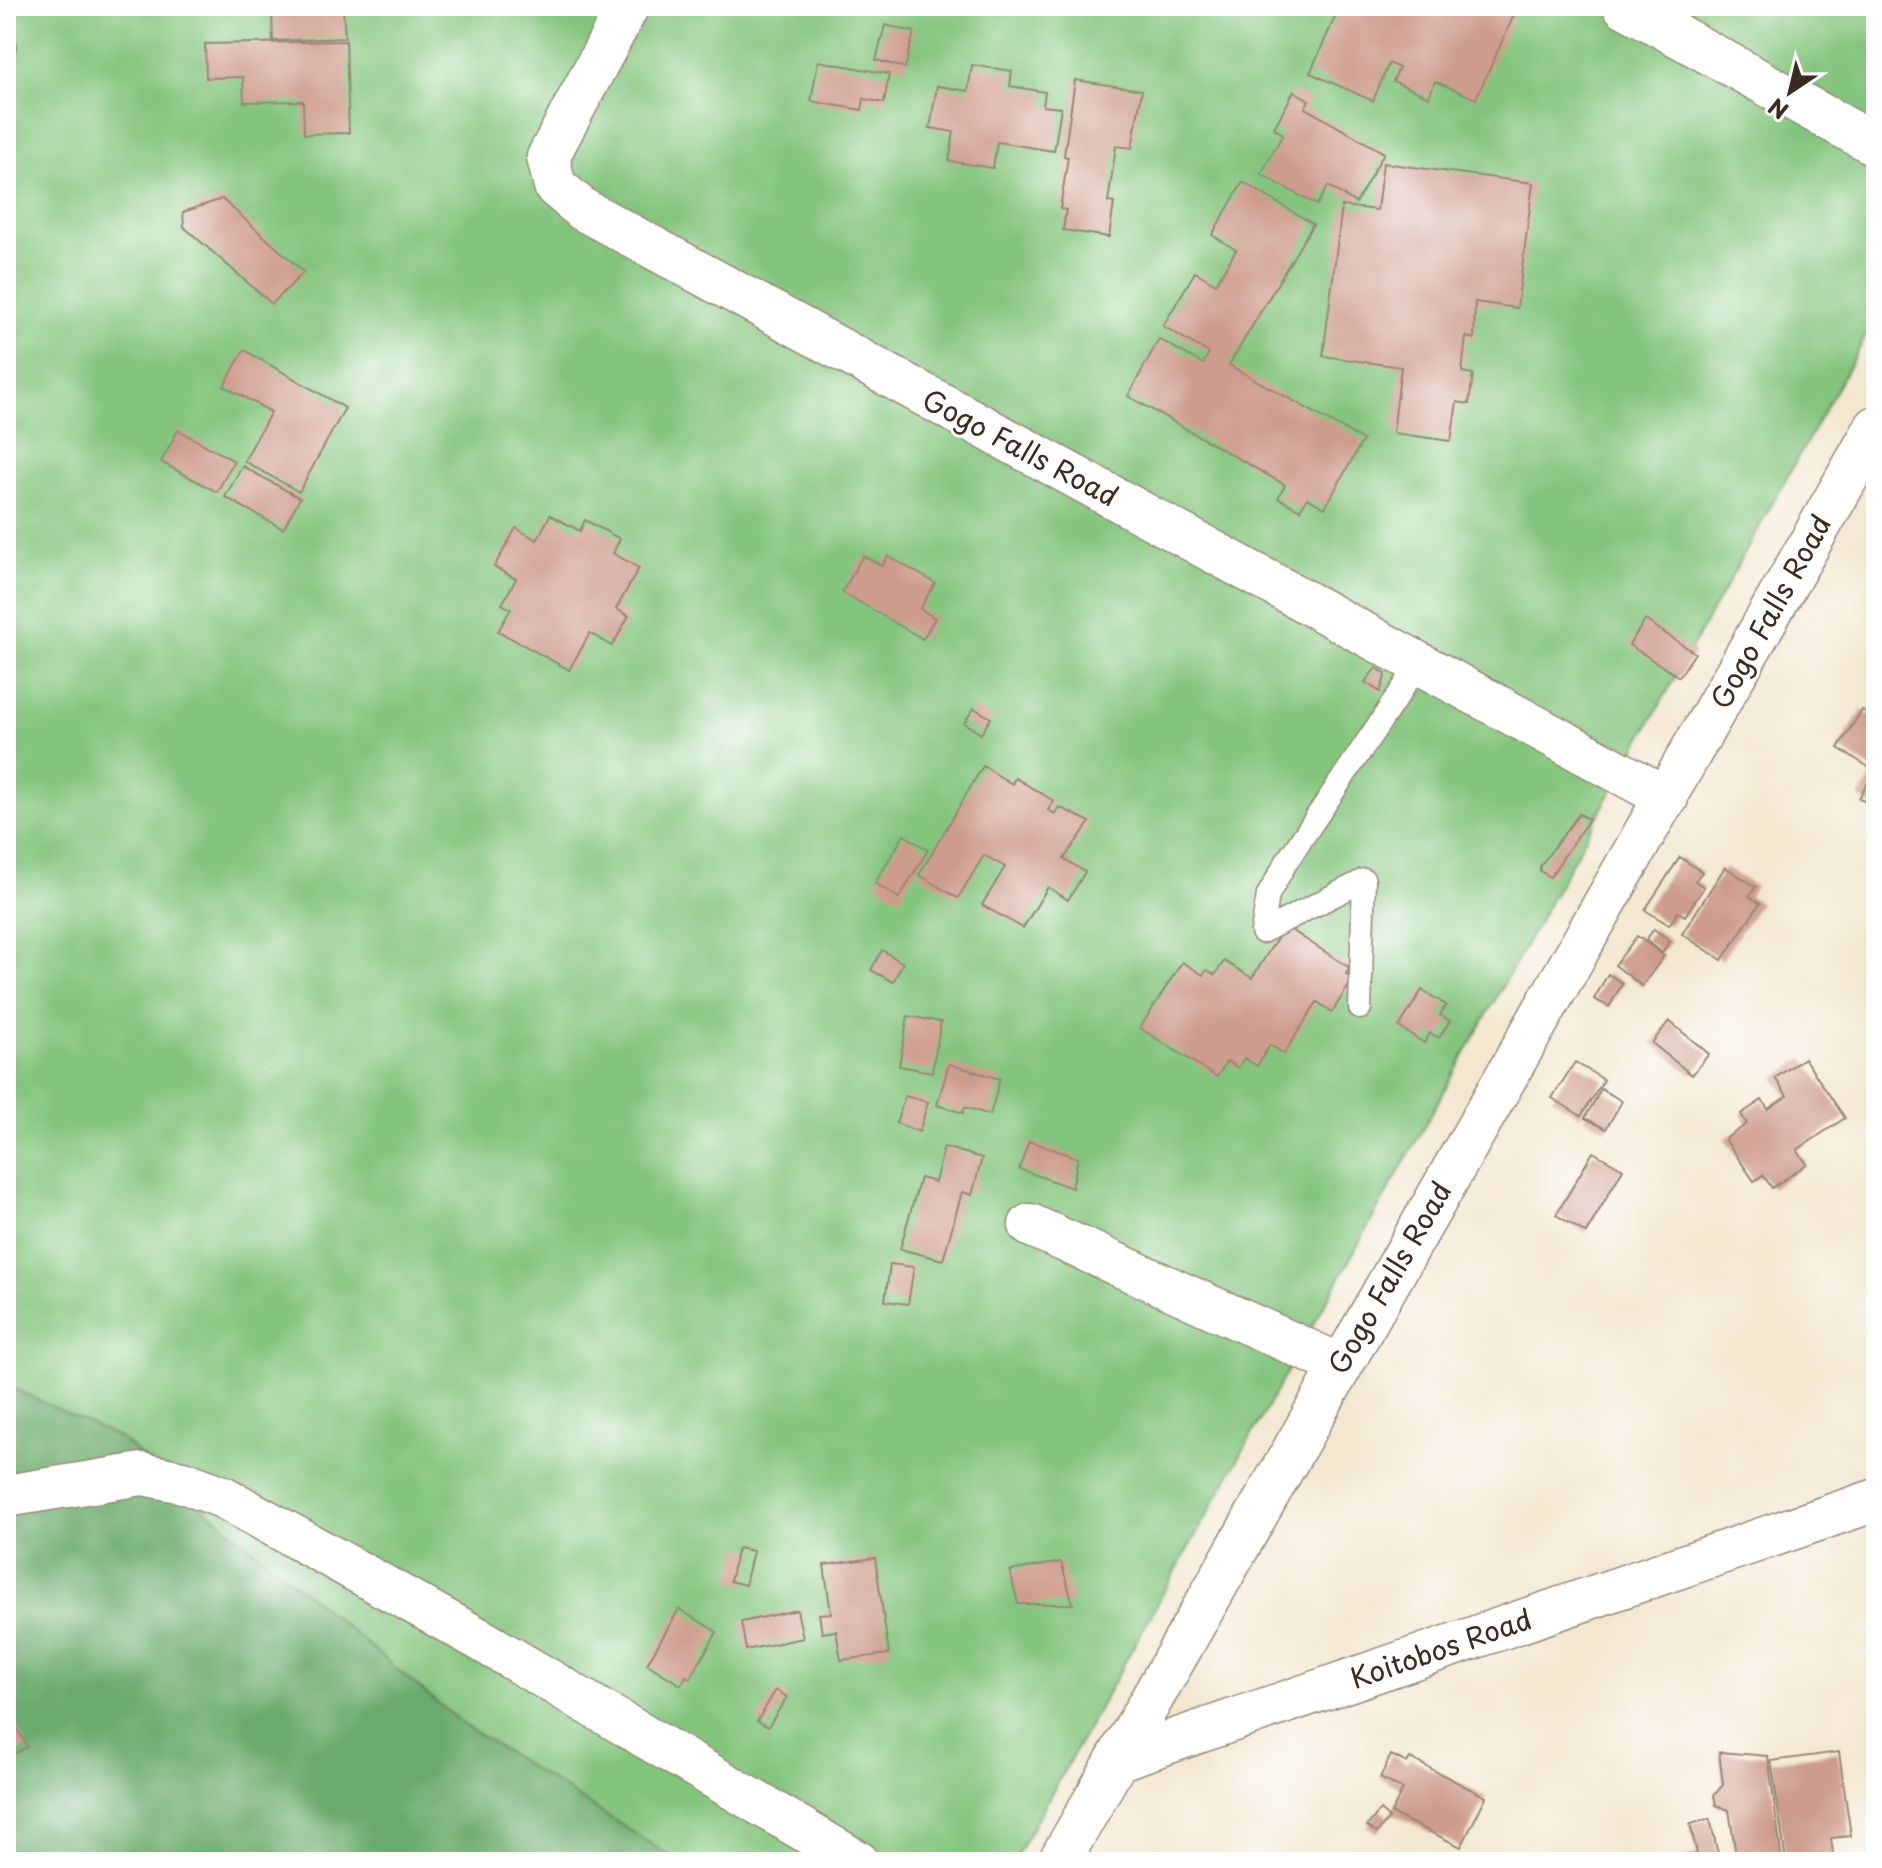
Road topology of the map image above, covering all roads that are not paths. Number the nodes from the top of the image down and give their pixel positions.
1 (628, 6) edge
2 (1624, 6) edge
3 (1876, 145) edge
4 (1876, 427) edge
5 (1419, 664) junction
6 (1667, 798) junction
7 (1360, 1008) dead end
8 (1030, 1225) dead end
9 (1340, 1365) junction
10 (6, 1496) edge
11 (1876, 1500) edge
12 (1117, 1760) junction
13 (858, 1862) edge
14 (1059, 1862) edge

1 - 5 street, Gogo Falls Road
2 - 3 street
4 - 6 street, Gogo Falls Road
5 - 6 street, Gogo Falls Road
5 - 7 lane
6 - 9 street, Gogo Falls Road
8 - 9 street
9 - 12 street, Gogo Falls Road
10 - 13 street
11 - 12 street, Koitobos Road
12 - 14 street

